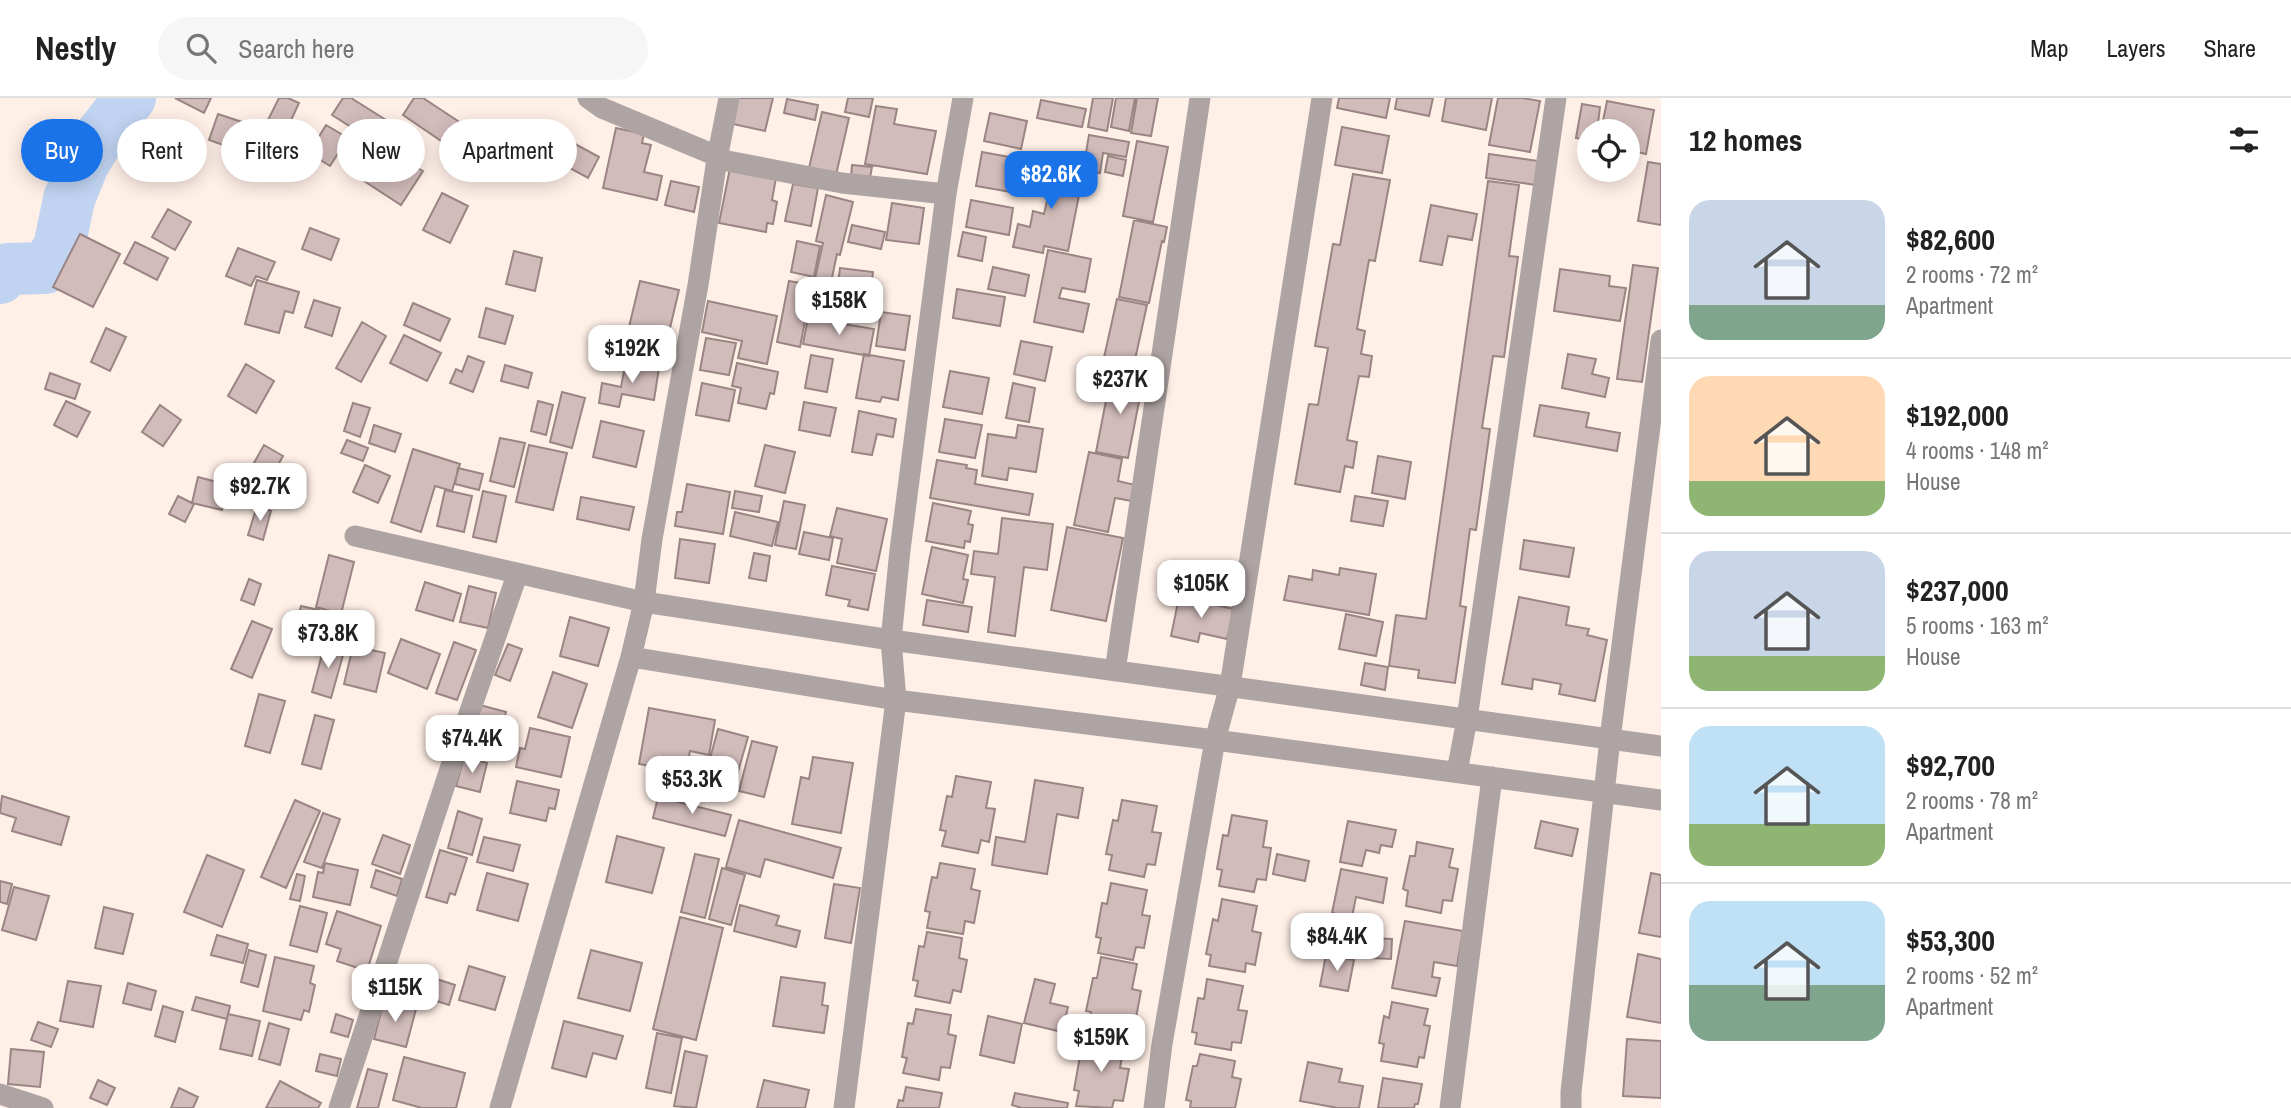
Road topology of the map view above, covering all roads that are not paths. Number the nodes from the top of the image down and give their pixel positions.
1 (588, 98) edge
2 (729, 98) edge
3 (963, 98) edge
4 (1200, 98) edge
5 (1322, 98) edge
6 (1556, 98) edge
7 (717, 158) junction
8 (946, 194) junction
9 (1661, 340) edge
10 (355, 536) dead end
11 (517, 575) junction
12 (643, 601) junction
13 (891, 640) junction
14 (631, 657) junction
15 (1115, 671) junction
16 (1230, 686) junction
17 (896, 700) junction
18 (1467, 719) junction
19 (1610, 739) junction
20 (1215, 740) junction
21 (1661, 746) edge
22 (1457, 772) junction
23 (1492, 777) junction
24 (1605, 792) junction
25 (1661, 800) edge
26 (0, 1094) edge
27 (43, 1108) edge
28 (339, 1108) edge
29 (500, 1108) edge
30 (844, 1108) edge
31 (1154, 1108) edge
32 (1450, 1108) edge
33 (1571, 1108) edge

1 - 7 street
2 - 7 street
3 - 8 street
4 - 15 street
5 - 16 street
6 - 18 street
7 - 8 street
7 - 12 street
8 - 13 street
9 - 19 street
10 - 11 street
11 - 12 street
11 - 28 street
12 - 13 street
12 - 14 street
13 - 15 street
13 - 17 street
14 - 17 street
14 - 29 street
15 - 16 street
16 - 18 street
16 - 20 street
17 - 20 street
17 - 30 street
18 - 19 street
18 - 22 street
19 - 21 street
19 - 24 street
20 - 22 street
20 - 31 street
22 - 23 street
23 - 24 street
23 - 32 street
24 - 25 street
24 - 33 street
26 - 27 street

